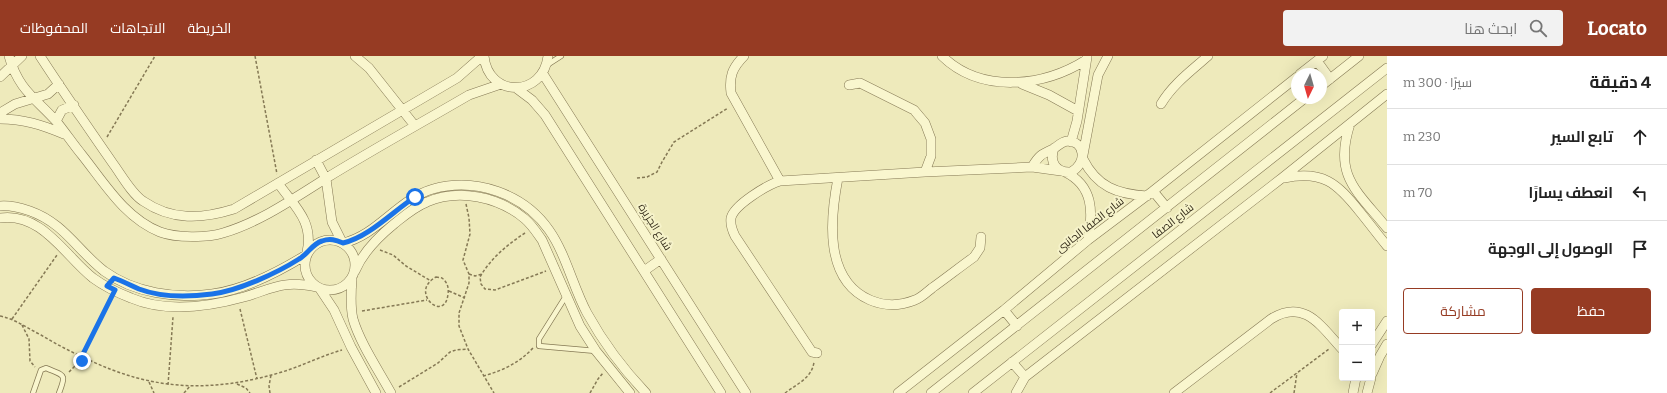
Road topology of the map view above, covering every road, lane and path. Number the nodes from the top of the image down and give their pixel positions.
1 (22, 56) edge
2 (40, 56) edge
3 (155, 56) edge
4 (255, 56) edge
5 (355, 56) edge
6 (483, 56) edge
7 (548, 56) edge
8 (561, 56) edge
9 (744, 56) edge
10 (942, 56) edge
11 (1108, 56) edge
12 (1208, 56) edge
13 (1359, 56) edge
14 (1087, 58) edge
15 (1320, 58) edge
16 (10, 60) edge
17 (1308, 68) edge
18 (1387, 68) edge
19 (545, 70) junction
20 (0, 77) edge
21 (1330, 79) junction
22 (1327, 81) edge
23 (1018, 82) junction
24 (1291, 82) edge
25 (59, 84) junction
26 (501, 84) junction
27 (849, 85) dead end
28 (516, 88) junction
29 (1387, 94) edge
30 (34, 99) junction
31 (736, 103) junction
32 (1161, 104) dead end
33 (1298, 104) edge
34 (74, 105) junction
35 (404, 111) junction
36 (1078, 111) junction
37 (0, 113) edge
38 (0, 119) edge
39 (56, 121) junction
40 (1350, 123) junction
41 (415, 126) junction
42 (66, 134) junction
43 (1072, 142) junction
44 (101, 146) junction
45 (1054, 148) junction
46 (1083, 158) junction
47 (316, 160) junction
48 (1032, 167) junction
49 (1063, 171) junction
50 (925, 172) junction
51 (637, 178) dead end
52 (838, 178) junction
53 (1282, 178) junction
54 (326, 179) junction
55 (780, 182) junction
56 (1099, 182) junction
57 (278, 183) junction
58 (1086, 191) junction
59 (1150, 193) junction
60 (462, 196) junction
61 (290, 200) junction
62 (0, 206) edge
63 (1167, 208) junction
64 (0, 218) edge
65 (1387, 227) edge
66 (533, 228) junction
67 (981, 237) dead end
68 (1088, 240) junction
69 (342, 243) junction
70 (1387, 246) edge
71 (62, 247) junction
72 (369, 248) junction
73 (307, 254) junction
74 (661, 259) junction
75 (555, 268) junction
76 (644, 271) junction
77 (469, 274) junction
78 (482, 274) junction
79 (353, 275) junction
80 (114, 278) junction
81 (431, 281) junction
82 (111, 288) junction
83 (318, 288) junction
84 (448, 291) junction
85 (566, 296) junction
86 (237, 298) junction
87 (464, 298) junction
88 (427, 300) junction
89 (174, 306) junction
90 (1004, 310) junction
91 (352, 312) junction
92 (0, 316) edge
93 (12, 319) junction
94 (1387, 321) edge
95 (21, 323) junction
96 (1017, 326) junction
97 (1375, 339) edge
98 (538, 342) junction
99 (1387, 344) edge
100 (351, 346) junction
101 (1339, 346) edge
102 (468, 349) junction
103 (596, 351) junction
104 (814, 353) joint
105 (82, 356) junction
106 (86, 359) junction
107 (1012, 362) junction
108 (1375, 367) edge
109 (610, 369) junction
110 (41, 370) junction
111 (1297, 373) junction
112 (271, 375) junction
113 (483, 376) junction
114 (1025, 377) junction
115 (257, 379) junction
116 (64, 380) junction
117 (148, 381) junction
118 (1355, 381) edge
119 (1370, 381) edge
120 (235, 383) junction
121 (168, 385) junction
122 (190, 386) junction
123 (934, 391) edge
124 (33, 393) edge
125 (59, 393) edge
126 (154, 393) edge
127 (184, 393) edge
128 (250, 393) edge
129 (270, 393) edge
130 (376, 393) edge
131 (391, 393) edge
132 (494, 393) edge
133 (590, 393) edge
134 (630, 393) edge
135 (646, 393) edge
136 (721, 393) edge
137 (746, 393) edge
138 (785, 393) edge
139 (898, 393) edge
140 (945, 393) edge
141 (973, 393) edge
142 (1016, 393) edge
143 (1174, 393) edge
144 (1270, 393) edge
145 (1294, 393) edge
146 (1353, 393) edge
147 (1367, 393) edge

1 - 16 street
2 - 25 street
3 - 44 path
4 - 57 path
5 - 35 street
6 - 26 street
6 - 35 street
7 - 19 street
8 - 19 lane
9 - 31 street
10 - 23 street
11 - 46 street
12 - 32 street
13 - 21 street
14 - 23 street
14 - 36 street
15 - 17 street
15 - 21 street
16 - 20 street
16 - 30 street
18 - 107 street, شارع الصفا
19 - 28 street
19 - 74 street, شارع الجزيرة
21 - 22 street
23 - 36 street
24 - 59 street, شارع الصفا الجانبى
25 - 30 street
25 - 34 street
26 - 28 street
26 - 41 street
27 - 50 street
28 - 76 street
29 - 40 street
30 - 37 street
30 - 39 street
31 - 51 path
31 - 55 street
33 - 63 street, شارع الصفا
34 - 39 street
34 - 44 street
35 - 41 street
35 - 47 street
36 - 43 street
38 - 42 street
39 - 42 street
40 - 53 street
40 - 65 street
41 - 54 street
42 - 61 street
43 - 45 street
43 - 46 street
44 - 57 street
45 - 48 street
45 - 49 street
46 - 49 street
46 - 56 street
47 - 54 street
47 - 57 street
48 - 49 street
48 - 50 street
49 - 58 street
50 - 52 street
52 - 55 street
52 - 67 street
53 - 70 street
53 - 114 street
54 - 61 street
54 - 69 street
55 - 104 street
56 - 58 street
56 - 59 street
57 - 61 street
58 - 68 street
59 - 63 street
59 - 68 street, شارع الصفا الجانبى
60 - 66 street
60 - 72 street
60 - 77 path
61 - 73 street
62 - 80 street
63 - 96 street, شارع الصفا
64 - 71 street
66 - 75 street
66 - 78 path
68 - 90 street, شارع الصفا الجانبى
69 - 73 street
69 - 79 street
69 - 135 street
71 - 82 street
71 - 93 path
72 - 79 street
72 - 81 path
73 - 80 street
73 - 83 street
74 - 76 street
74 - 137 street, شارع الجزيرة
75 - 78 path
75 - 85 street
76 - 136 street
77 - 78 path
77 - 87 path
79 - 83 street
79 - 91 street
80 - 82 street
81 - 84 path
81 - 88 path
82 - 89 street
82 - 105 path
83 - 86 street
83 - 100 street
84 - 87 path
84 - 88 path
85 - 98 lane
85 - 103 street
86 - 89 street
86 - 115 path
87 - 102 path
88 - 91 path
89 - 121 path
90 - 96 street
90 - 139 street, شارع الصفا الجانبى
91 - 131 street
92 - 93 path
93 - 95 path
94 - 97 street
95 - 105 path
95 - 110 path
96 - 123 street, شارع الصفا
98 - 103 lane
98 - 113 path
99 - 108 street
100 - 112 path
100 - 130 street
101 - 111 path
101 - 143 street
102 - 113 path
102 - 131 path
103 - 109 street
104 - 138 path
105 - 106 path
106 - 116 path
106 - 117 path
107 - 114 street
107 - 141 street, شارع الصفا
109 - 133 path
109 - 134 street
110 - 116 lane
110 - 124 lane
111 - 144 path
111 - 145 path
112 - 115 path
112 - 129 path
113 - 132 path
114 - 142 street
115 - 120 path
116 - 125 lane
117 - 121 path
117 - 126 path
118 - 146 street
119 - 147 street
120 - 122 path
120 - 128 path
121 - 122 path
122 - 127 path
123 - 140 street

